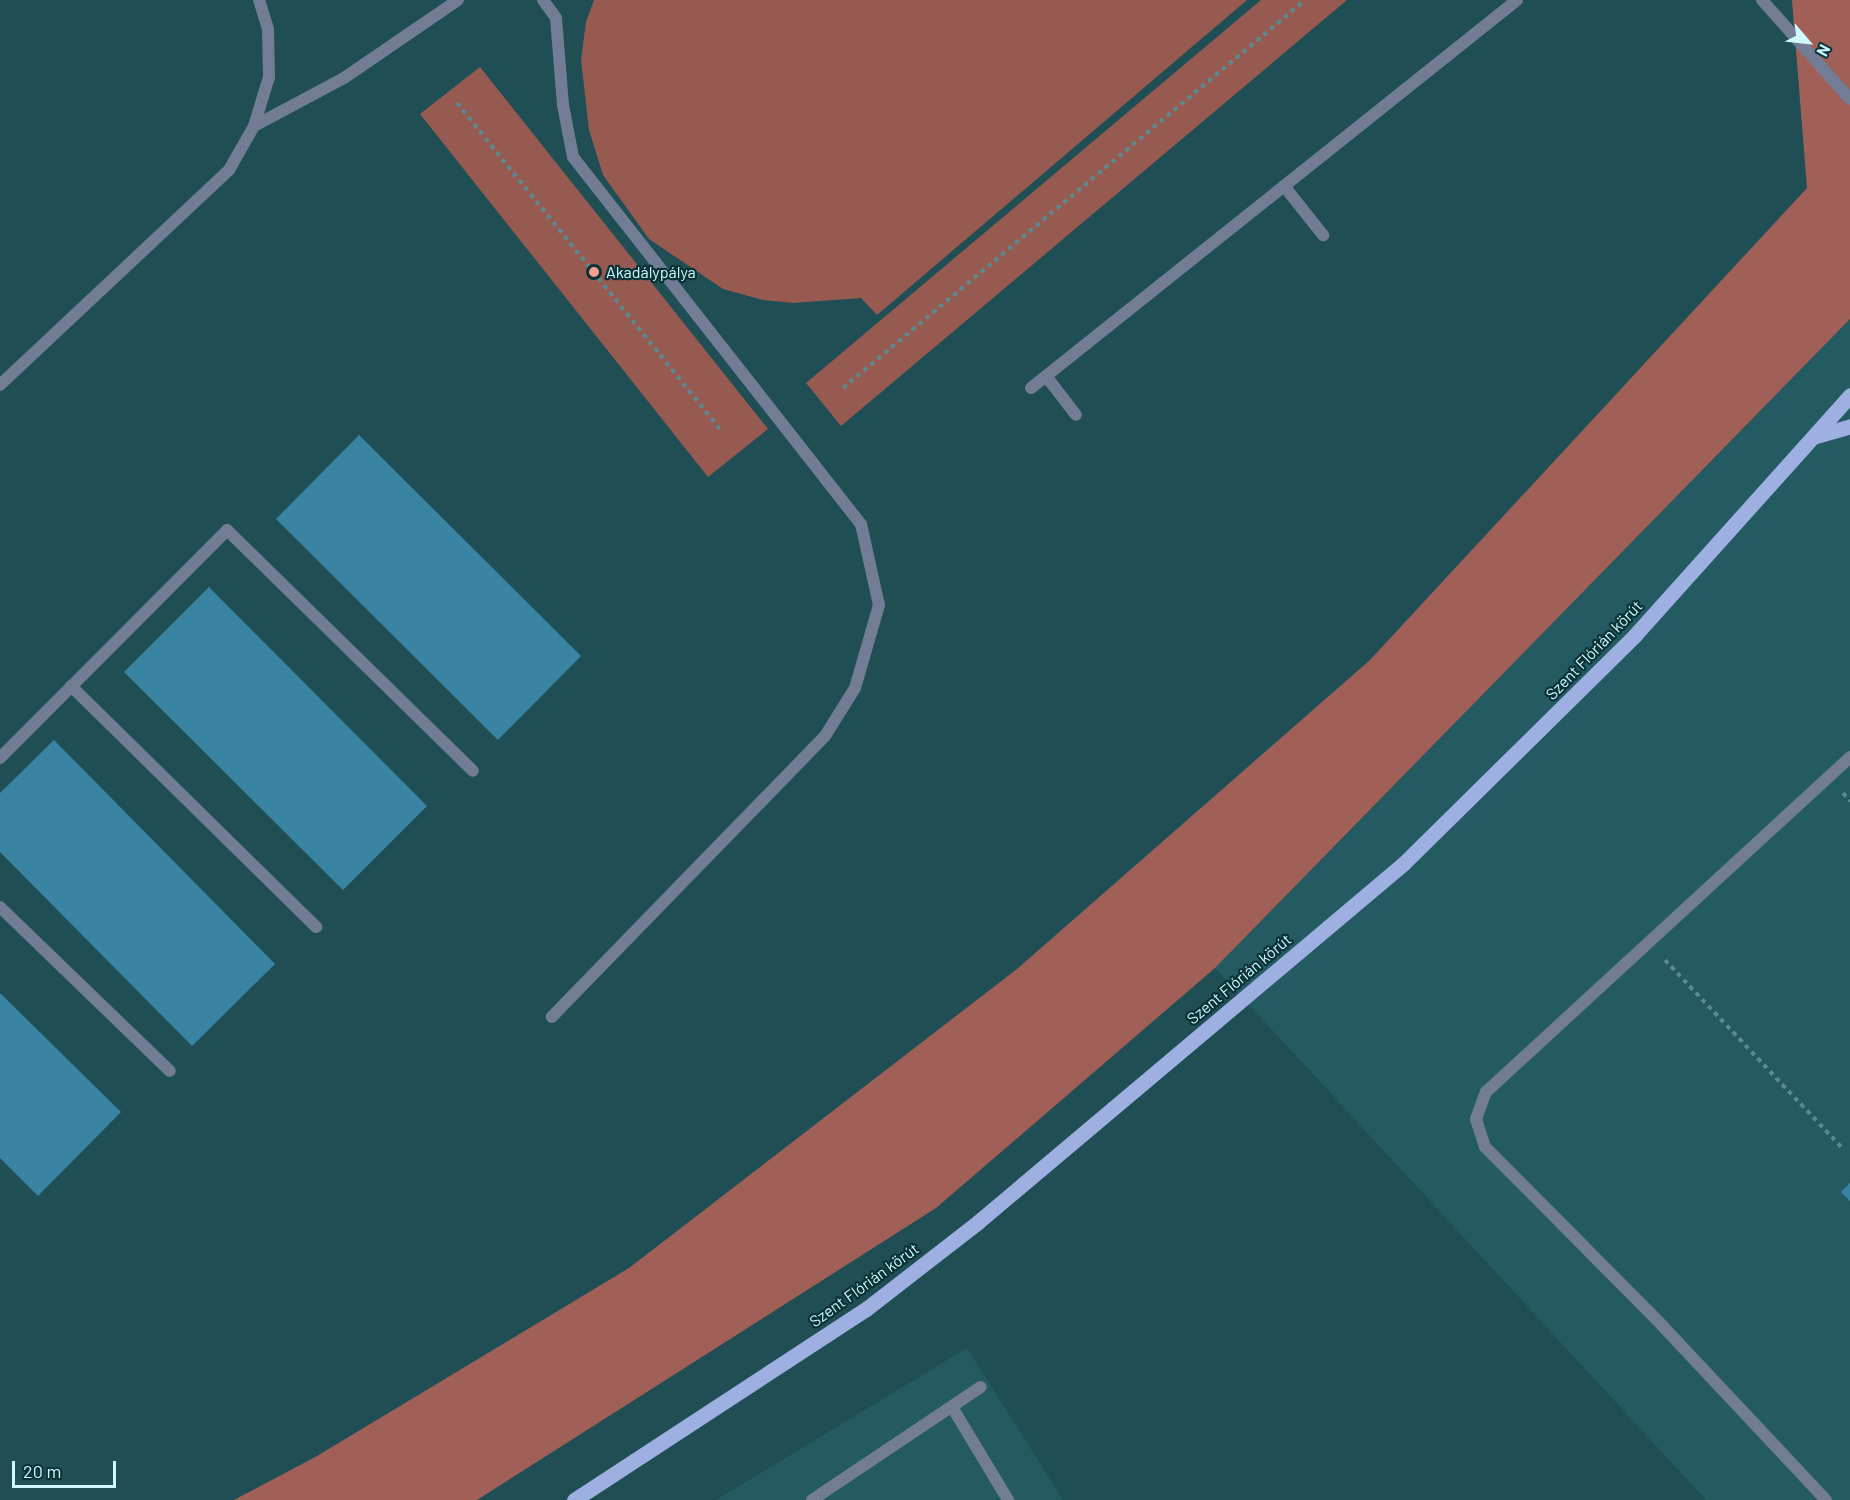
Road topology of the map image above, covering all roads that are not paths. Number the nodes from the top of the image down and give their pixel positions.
1 (259, 0) edge
2 (458, 0) edge
3 (543, 0) edge
4 (1517, 0) edge
5 (1762, 0) edge
6 (1850, 99) edge
7 (254, 126) junction
8 (1284, 186) junction
9 (1323, 235) dead end
10 (1046, 376) junction
11 (0, 385) edge
12 (1031, 388) dead end
13 (1850, 395) edge
14 (1076, 415) dead end
15 (1850, 426) edge
16 (1816, 436) junction
17 (71, 687) junction
18 (1850, 756) edge
19 (0, 758) edge
20 (473, 771) dead end
21 (0, 907) edge
22 (316, 927) dead end
23 (552, 1017) dead end
24 (170, 1071) dead end
25 (981, 1387) dead end
26 (952, 1407) junction
27 (574, 1500) edge
28 (812, 1500) edge
29 (1008, 1500) edge
30 (1826, 1500) edge

1 - 7 street
2 - 7 street
3 - 23 street
4 - 8 street
5 - 6 street
7 - 11 street
8 - 9 street
8 - 10 street
10 - 12 street
10 - 14 street
13 - 16 main road, Szent Flórián körút
15 - 16 main road
16 - 27 main road, Szent Flórián körút
17 - 19 street
17 - 20 street
17 - 22 street
18 - 30 street
21 - 24 street
25 - 26 street
26 - 28 street
26 - 29 street

